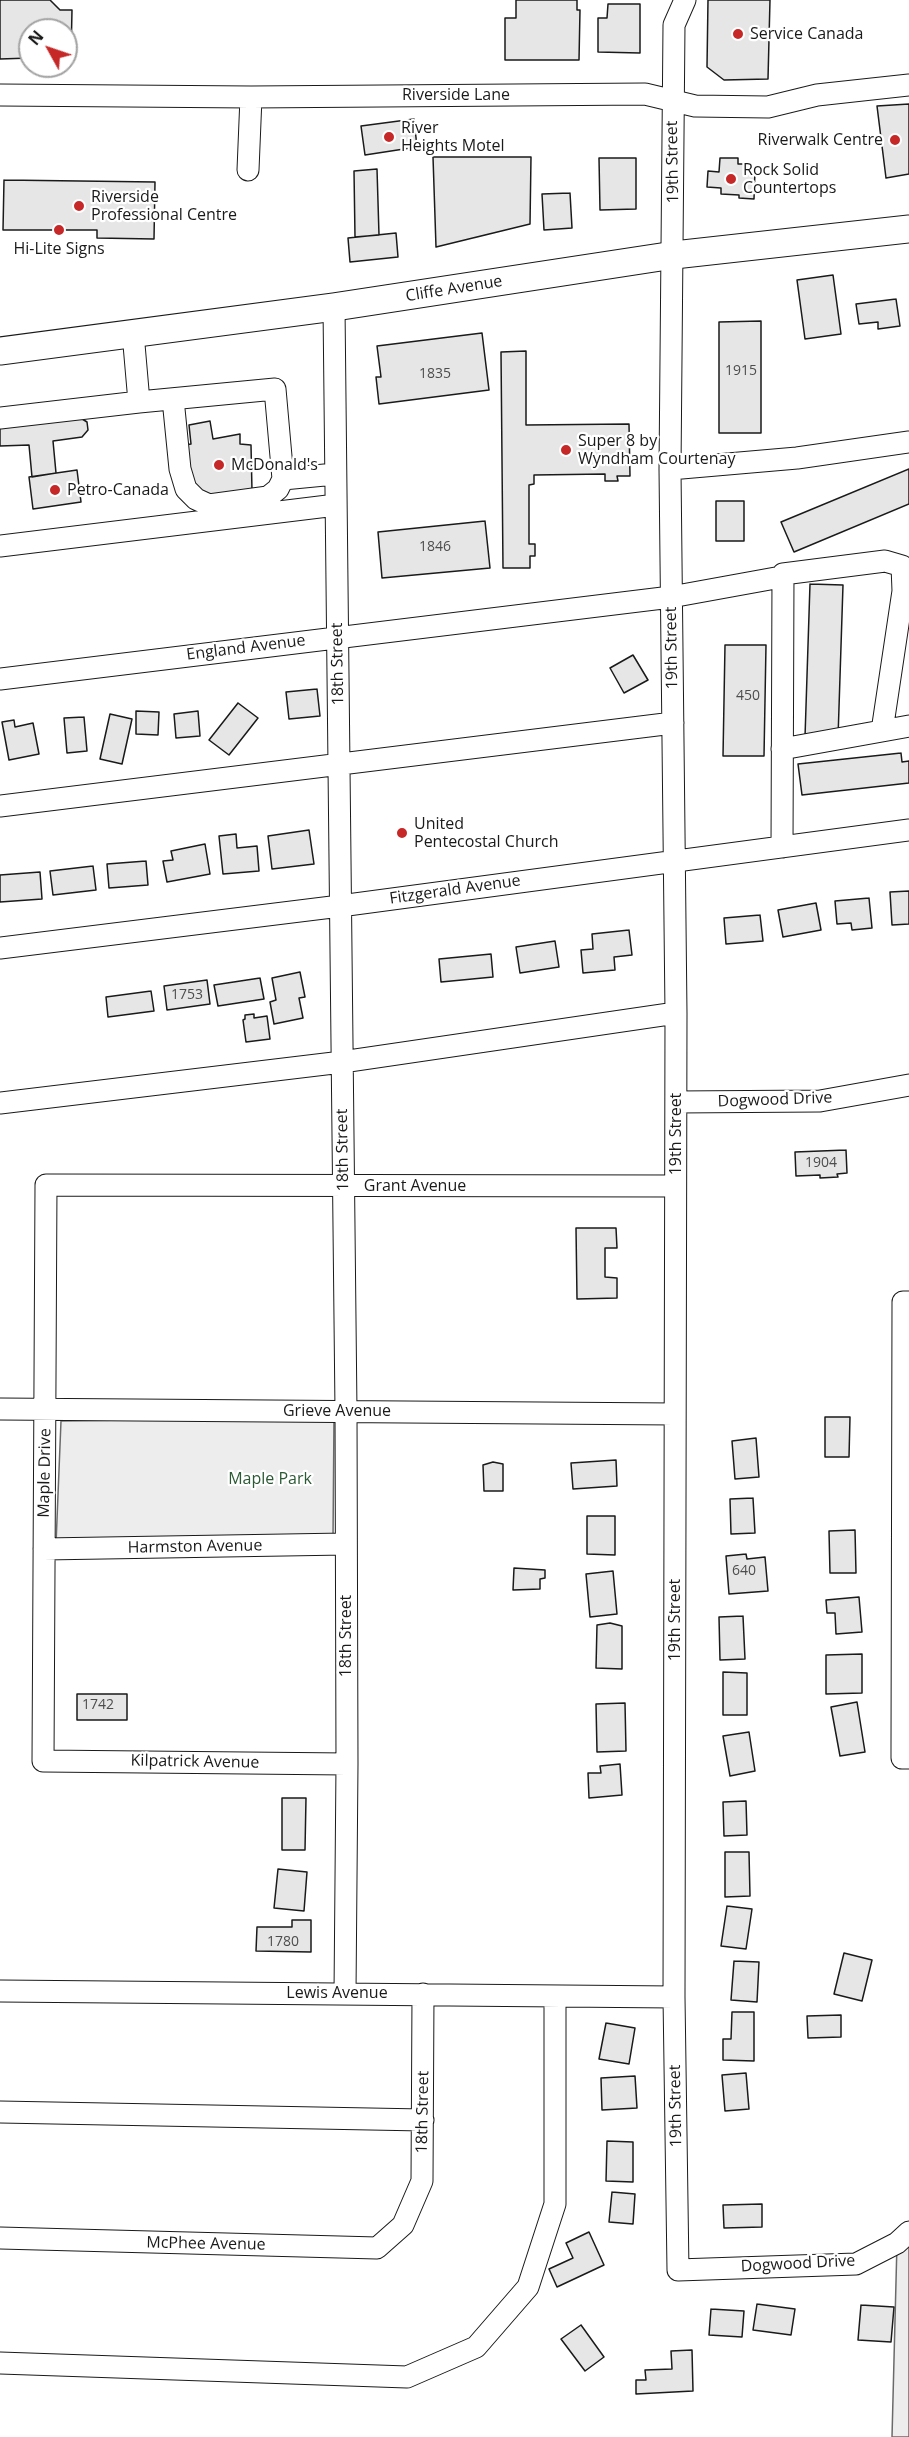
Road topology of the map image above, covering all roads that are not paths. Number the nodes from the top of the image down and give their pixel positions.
1 (685, 0) edge
2 (909, 85) edge
3 (0, 95) edge
4 (251, 97) junction
5 (672, 100) junction
6 (248, 170) dead end
7 (909, 229) edge
8 (674, 255) junction
9 (333, 307) junction
10 (133, 333) junction
11 (0, 351) edge
12 (173, 399) junction
13 (139, 402) junction
14 (0, 418) edge
15 (909, 442) edge
16 (670, 469) junction
17 (335, 474) junction
18 (283, 478) junction
19 (336, 505) junction
20 (0, 546) edge
21 (783, 574) junction
22 (671, 597) junction
23 (337, 636) junction
24 (0, 679) edge
25 (673, 723) junction
26 (909, 726) edge
27 (882, 731) junction
28 (782, 748) junction
29 (339, 765) junction
30 (0, 806) edge
31 (909, 830) edge
32 (782, 847) junction
33 (674, 861) junction
34 (340, 906) junction
35 (0, 948) edge
36 (676, 1012) junction
37 (342, 1062) junction
38 (909, 1085) edge
39 (676, 1102) junction
40 (0, 1103) edge
41 (46, 1185) joint
42 (344, 1185) junction
43 (675, 1186) junction
44 (909, 1302) edge
45 (0, 1409) edge
46 (45, 1409) junction
47 (346, 1411) junction
48 (675, 1414) junction
49 (906, 1527) edge
50 (345, 1545) junction
51 (44, 1549) junction
52 (909, 1758) edge
53 (43, 1761) joint
54 (347, 1764) junction
55 (0, 1991) edge
56 (345, 1993) junction
57 (423, 1994) junction
58 (555, 1996) junction
59 (674, 1998) junction
60 (0, 2112) edge
61 (423, 2120) junction
62 (403, 2225) joint
63 (909, 2232) edge
64 (0, 2238) edge
65 (678, 2270) joint
66 (0, 2363) edge

1 - 5 street, 19th Street
2 - 5 street, Riverside Lane
3 - 4 street, Riverside Lane
4 - 5 street, Riverside Lane
4 - 6 street
5 - 8 street, 19th Street
7 - 8 main road, Cliffe Avenue
8 - 9 main road, Cliffe Avenue
8 - 16 street, 19th Street
9 - 10 main road, Cliffe Avenue
9 - 17 street, 18th Street
10 - 11 main road, Cliffe Avenue
10 - 13 street
12 - 13 street
12 - 18 street
12 - 18 street
13 - 14 street
15 - 16 street
16 - 22 street, 19th Street
17 - 18 street
17 - 19 street, 18th Street
19 - 20 street
19 - 23 street, 18th Street
21 - 22 street, England Avenue
21 - 27 street, England Avenue
21 - 28 street
22 - 23 street, England Avenue
22 - 25 street, 19th Street
23 - 24 street, England Avenue
23 - 29 street, 18th Street
25 - 29 street
25 - 33 street, 19th Street
26 - 27 street
27 - 28 street
28 - 32 street
29 - 30 street
29 - 34 street, 18th Street
31 - 32 street, Fitzgerald Avenue
32 - 33 street, Fitzgerald Avenue
33 - 34 street, Fitzgerald Avenue
33 - 36 street, 19th Street
34 - 35 street, Fitzgerald Avenue
34 - 37 street, 18th Street
36 - 37 street
36 - 39 street, 19th Street
37 - 40 street
37 - 42 street, 18th Street
38 - 39 street, Dogwood Drive
39 - 43 street, 19th Street
41 - 42 street, Grant Avenue
41 - 46 street, Maple Drive
42 - 43 street, Grant Avenue
42 - 47 street, 18th Street
43 - 48 street, 19th Street
44 - 49 street
45 - 46 street, Grieve Avenue
46 - 47 street, Grieve Avenue
46 - 51 street, Maple Drive
47 - 48 street, Grieve Avenue
47 - 50 street, 18th Street
48 - 59 street, 19th Street
49 - 52 street
50 - 51 street, Harmston Avenue
50 - 54 street, 18th Street
51 - 53 street, Maple Drive
53 - 54 street, Kilpatrick Avenue
54 - 56 street, 18th Street
55 - 56 street, Lewis Avenue
56 - 57 street, Lewis Avenue
57 - 58 street, Lewis Avenue
57 - 61 street, 18th Street
58 - 59 street, Lewis Avenue
58 - 66 street
59 - 65 street, 19th Street
60 - 61 street
61 - 62 street, 18th Street
62 - 64 street, McPhee Avenue
63 - 65 street, Dogwood Drive

